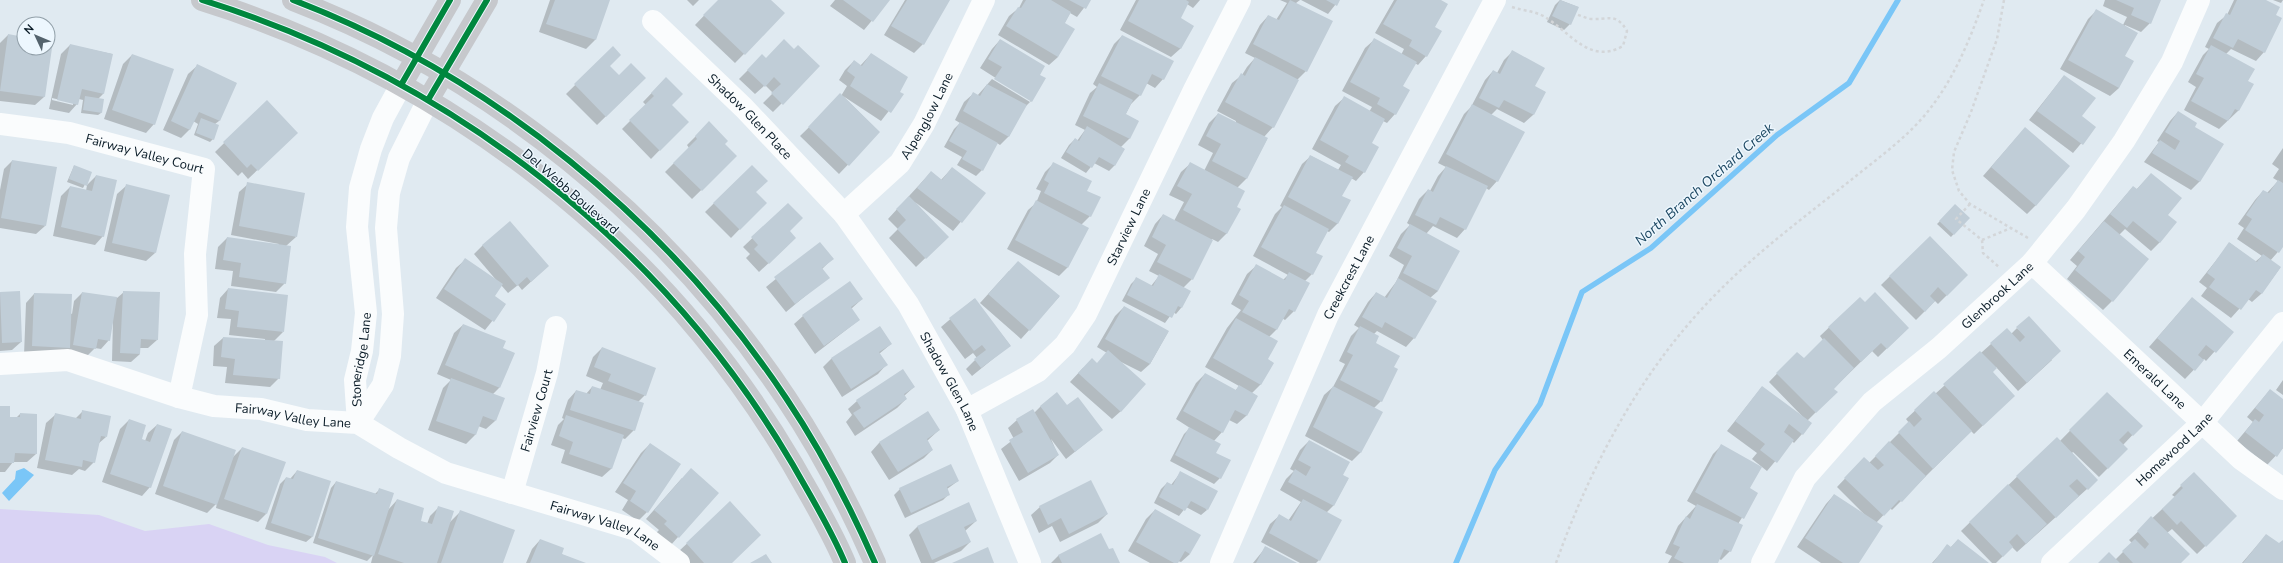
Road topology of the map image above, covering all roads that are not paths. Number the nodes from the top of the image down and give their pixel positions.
1 (202, 0) edge
2 (293, 0) edge
3 (450, 0) edge
4 (487, 0) edge
5 (984, 0) edge
6 (1240, 0) edge
7 (1495, 0) edge
8 (2199, 0) edge
9 (653, 20) dead end
10 (418, 56) junction
11 (445, 72) junction
12 (401, 85) junction
13 (428, 100) junction
14 (0, 124) edge
15 (844, 214) junction
16 (2038, 256) junction
17 (2283, 323) edge
18 (556, 326) dead end
19 (0, 364) edge
20 (179, 397) junction
21 (967, 410) junction
22 (2203, 422) junction
23 (358, 423) junction
24 (2283, 489) edge
25 (512, 493) junction
26 (679, 563) edge
27 (845, 563) edge
28 (875, 563) edge
29 (1030, 563) edge
30 (1221, 563) edge
31 (1762, 563) edge
32 (2052, 563) edge

1 - 12 street, Del Webb Boulevard
2 - 10 street, Del Webb Boulevard
3 - 10 street
4 - 11 street
5 - 15 street, Alpenglow Lane
6 - 21 street, Starview Lane
7 - 30 street, Creekcrest Lane
8 - 16 street, Glenbrook Lane
9 - 15 street, Shadow Glen Place
10 - 11 street, Del Webb Boulevard
10 - 12 street
11 - 13 street
11 - 28 street, Del Webb Boulevard
12 - 13 street, Del Webb Boulevard
12 - 23 street, Stoneridge Lane
13 - 23 street, Stoneridge Lane
13 - 27 street, Del Webb Boulevard
14 - 20 street, Fairway Valley Court
15 - 21 street, Shadow Glen Lane
16 - 22 street, Emerald Lane
16 - 31 street, Glenbrook Lane
17 - 22 street, Homewood Lane
18 - 25 street, Fairview Court
19 - 20 street, Fairway Valley Lane
20 - 23 street, Fairway Valley Lane
21 - 29 street, Shadow Glen Lane
22 - 24 street, Emerald Lane
22 - 32 street, Homewood Lane
23 - 25 street, Fairway Valley Lane
25 - 26 street, Fairway Valley Lane

